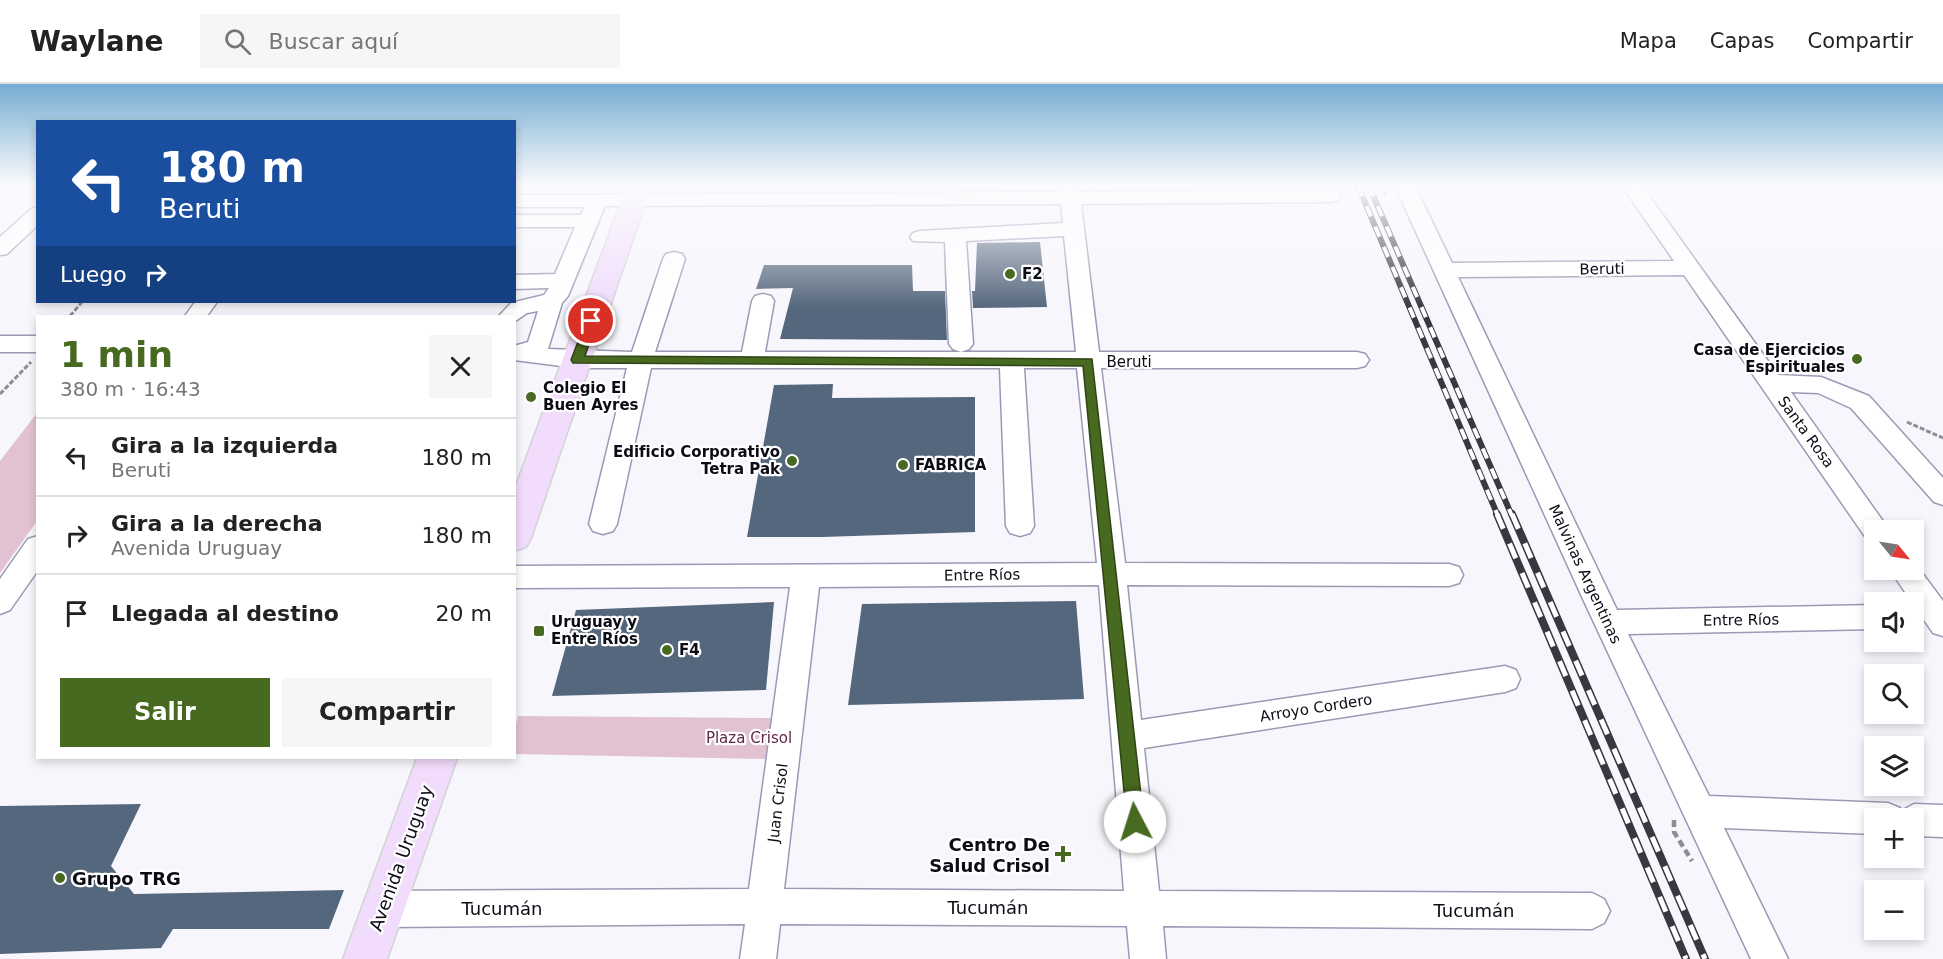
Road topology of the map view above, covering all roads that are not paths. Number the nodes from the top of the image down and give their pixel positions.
1 (23, 227) edge
2 (585, 227) edge
3 (624, 227) edge
4 (1423, 227) edge
5 (1660, 227) edge
6 (1074, 229) joint
7 (955, 235) junction
8 (920, 237) dead end
9 (0, 249) edge
10 (674, 259) dead end
11 (1689, 268) junction
12 (1443, 270) junction
13 (516, 282) edge
14 (557, 291) junction
15 (763, 301) dead end
16 (511, 315) edge
17 (0, 344) edge
18 (36, 344) edge
19 (962, 344) dead end
20 (524, 352) edge
21 (577, 360) junction
22 (641, 360) junction
23 (1357, 360) dead end
24 (752, 361) junction
25 (1012, 362) junction
26 (1088, 362) junction
27 (1771, 383) junction
28 (1943, 495) edge
29 (1868, 520) edge
30 (603, 524) dead end
31 (1020, 526) dead end
32 (516, 532) edge
33 (36, 552) edge
34 (28, 574) edge
35 (1112, 574) junction
36 (1449, 575) dead end
37 (806, 576) junction
38 (516, 577) edge
39 (1910, 580) edge
40 (0, 602) edge
41 (1864, 617) edge
42 (1934, 618) edge
43 (1608, 622) junction
44 (1505, 679) dead end
45 (1127, 736) junction
46 (437, 759) edge
47 (1698, 810) junction
48 (1864, 818) edge
49 (1924, 820) edge
50 (1943, 821) edge
51 (765, 906) junction
52 (1143, 908) junction
53 (384, 909) junction
54 (1592, 911) dead end
55 (365, 959) edge
56 (758, 959) edge
57 (1148, 959) edge
58 (1770, 959) edge

1 - 9 street
2 - 14 street
3 - 21 main road
4 - 12 street, Malvinas Argentinas
5 - 11 street, Santa Rosa
6 - 7 street
6 - 26 street
7 - 8 street
7 - 19 street
10 - 22 street
11 - 12 street, Beruti
11 - 27 street, Santa Rosa
12 - 43 street, Malvinas Argentinas
13 - 14 street
14 - 16 street
14 - 20 street
15 - 24 street
17 - 18 street
20 - 21 street, Beruti
21 - 22 street, Beruti
21 - 32 main road
22 - 24 street, Beruti
22 - 30 street
23 - 26 street, Beruti
24 - 25 street, Beruti
25 - 26 street, Beruti
25 - 31 street
26 - 35 street
27 - 28 street
27 - 29 street, Santa Rosa
33 - 34 street
34 - 40 street
35 - 36 street, Entre Ríos
35 - 37 street, Entre Ríos
35 - 45 street
37 - 38 street, Entre Ríos
37 - 51 street, Juan Crisol
39 - 42 street
41 - 43 street, Entre Ríos
43 - 47 street, Malvinas Argentinas
44 - 45 street, Arroyo Cordero
45 - 52 street
46 - 53 main road, Avenida Uruguay
47 - 48 street
47 - 58 street, Malvinas Argentinas
49 - 50 street
51 - 52 street, Tucumán
51 - 53 street, Tucumán
51 - 56 street, Juan Crisol
52 - 54 street, Tucumán
52 - 57 street
53 - 55 main road, Avenida Uruguay

